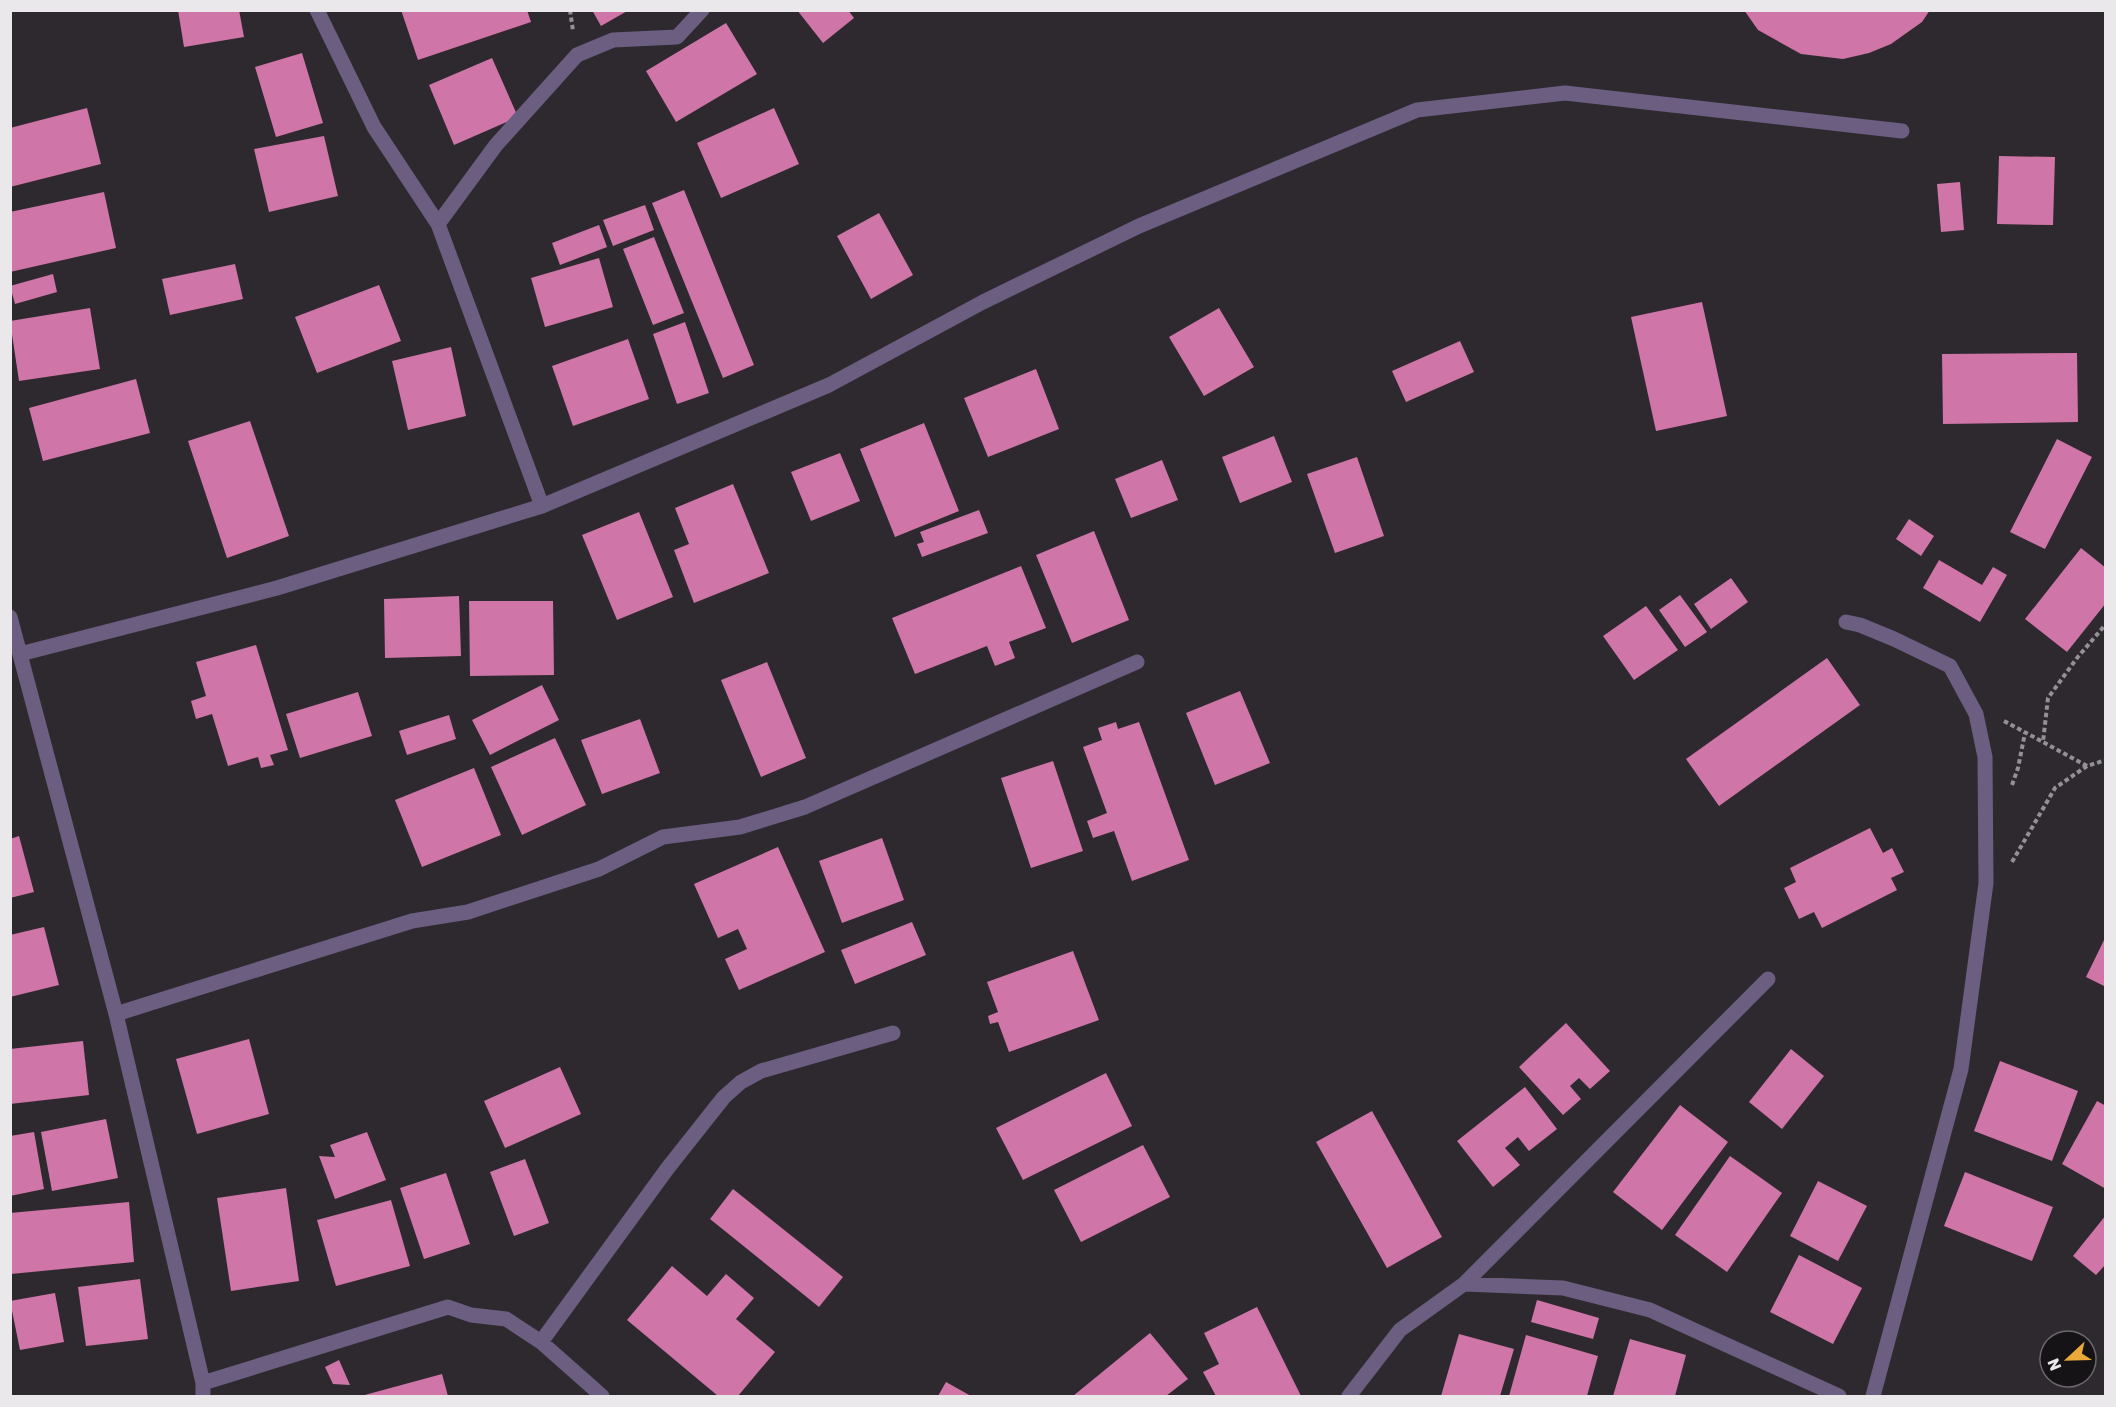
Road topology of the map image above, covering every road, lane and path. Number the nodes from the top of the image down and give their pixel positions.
1 (317, 10) edge
2 (702, 10) edge
3 (1902, 131) dead end
4 (438, 224) junction
5 (542, 506) junction
6 (10, 617) edge
7 (1846, 622) dead end
8 (2106, 624) edge
9 (20, 654) junction
10 (1137, 662) dead end
11 (1976, 714) junction
12 (2043, 742) junction
13 (2106, 760) edge
14 (2087, 766) junction
15 (1986, 882) junction
16 (1768, 979) dead end
17 (116, 1014) junction
18 (893, 1033) dead end
19 (1464, 1284) junction
20 (541, 1342) junction
21 (203, 1390) edge
22 (602, 1396) edge
23 (1349, 1396) edge
24 (1839, 1396) edge
25 (1873, 1396) edge

1 - 4 street
2 - 4 street
3 - 5 street
4 - 5 street
5 - 9 street
6 - 9 street
7 - 11 street
8 - 12 path
9 - 17 street
10 - 17 street
11 - 12 path
11 - 15 street
12 - 14 path
13 - 14 path
14 - 15 path
15 - 25 street
16 - 19 street
17 - 21 street
18 - 20 street
19 - 23 street
19 - 24 street
20 - 21 street
20 - 22 street

